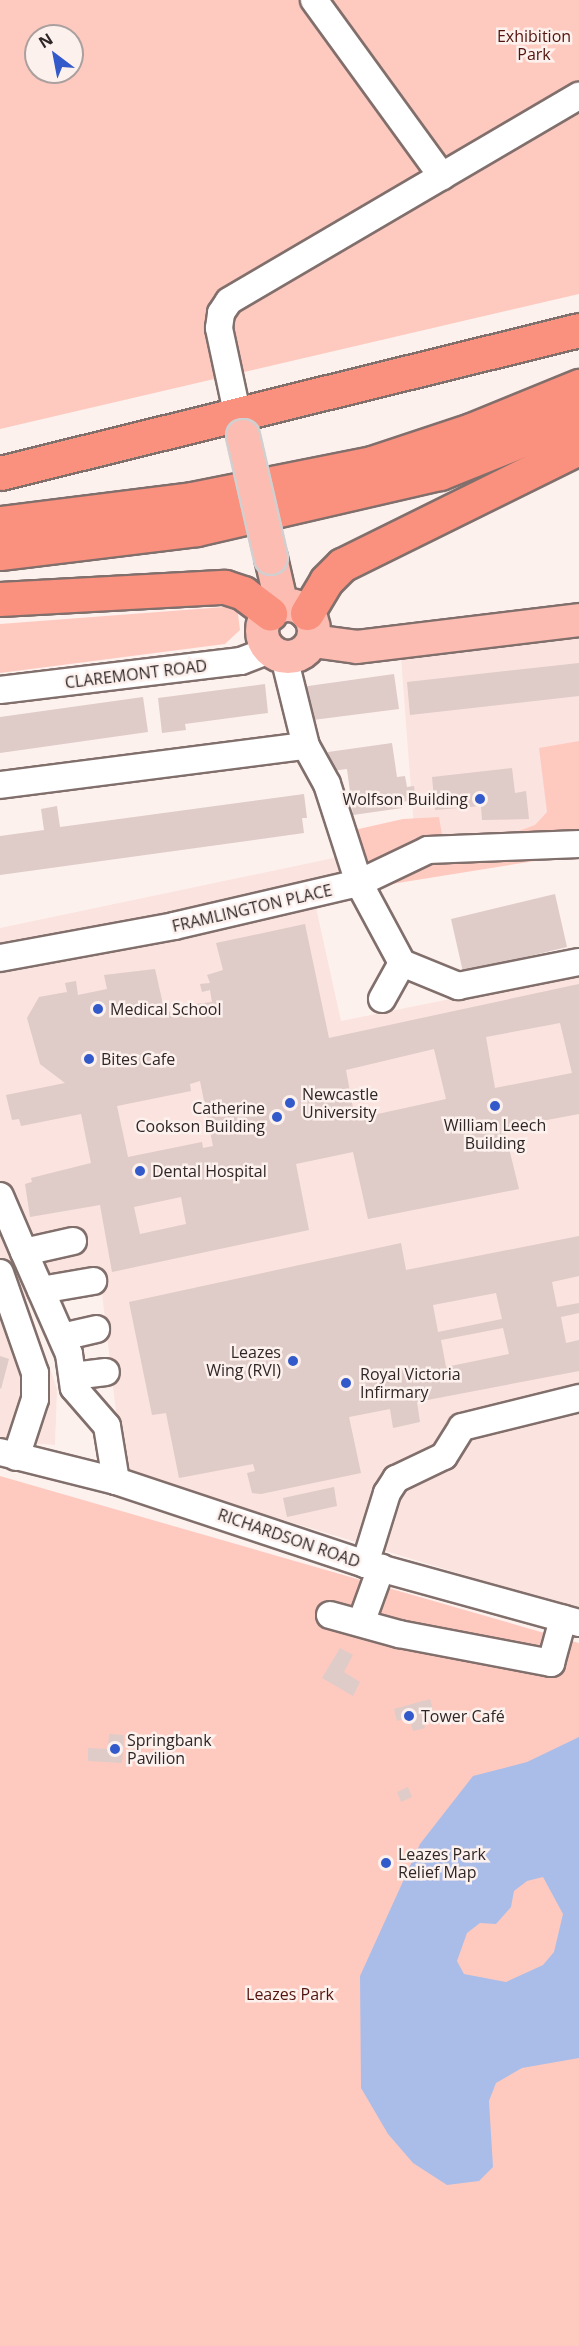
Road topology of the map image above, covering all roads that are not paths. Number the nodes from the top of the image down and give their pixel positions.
1 (314, 0) edge
2 (579, 96) edge
3 (442, 176) junction
4 (579, 330) edge
5 (579, 386) edge
6 (579, 417) edge
7 (241, 426) junction
8 (579, 448) edge
9 (0, 473) edge
10 (0, 523) edge
11 (0, 553) edge
12 (0, 599) edge
13 (293, 618) junction
14 (579, 620) edge
15 (277, 653) junction
16 (0, 690) edge
17 (306, 746) junction
18 (0, 785) edge
19 (579, 844) edge
20 (359, 883) junction
21 (0, 958) edge
22 (579, 962) edge
23 (402, 963) junction
24 (382, 999) dead end
25 (0, 1196) edge
26 (73, 1241) dead end
27 (24, 1252) junction
28 (1, 1276) edge
29 (93, 1281) dead end
30 (41, 1290) junction
31 (96, 1329) dead end
32 (62, 1337) junction
33 (106, 1372) dead end
34 (73, 1376) junction
35 (579, 1398) edge
36 (8, 1454) edge
37 (116, 1481) junction
38 (373, 1566) junction
39 (330, 1615) dead end
40 (571, 1621) edge
41 (360, 1623) junction

1 - 3 street
2 - 3 street
3 - 7 street
4 - 7 highway
5 - 10 highway
6 - 11 highway
7 - 9 highway
7 - 13 main road, bridge
8 - 13 highway
12 - 13 highway
13 - 14 main road
13 - 15 main road
13 - 15 main road
15 - 16 street, CLAREMONT ROAD
15 - 17 street
17 - 18 street
17 - 20 street
19 - 20 street, FRAMLINGTON PLACE
20 - 21 street, FRAMLINGTON PLACE
20 - 23 street
22 - 23 street
23 - 24 street
25 - 27 street
26 - 27 street
27 - 30 street
28 - 36 street
29 - 30 street
30 - 32 street
31 - 32 street
32 - 34 street
33 - 34 street
34 - 37 street
35 - 38 street
36 - 37 street, RICHARDSON ROAD
37 - 38 street, RICHARDSON ROAD
38 - 40 street, RICHARDSON ROAD
38 - 41 street
39 - 41 street
40 - 41 street

